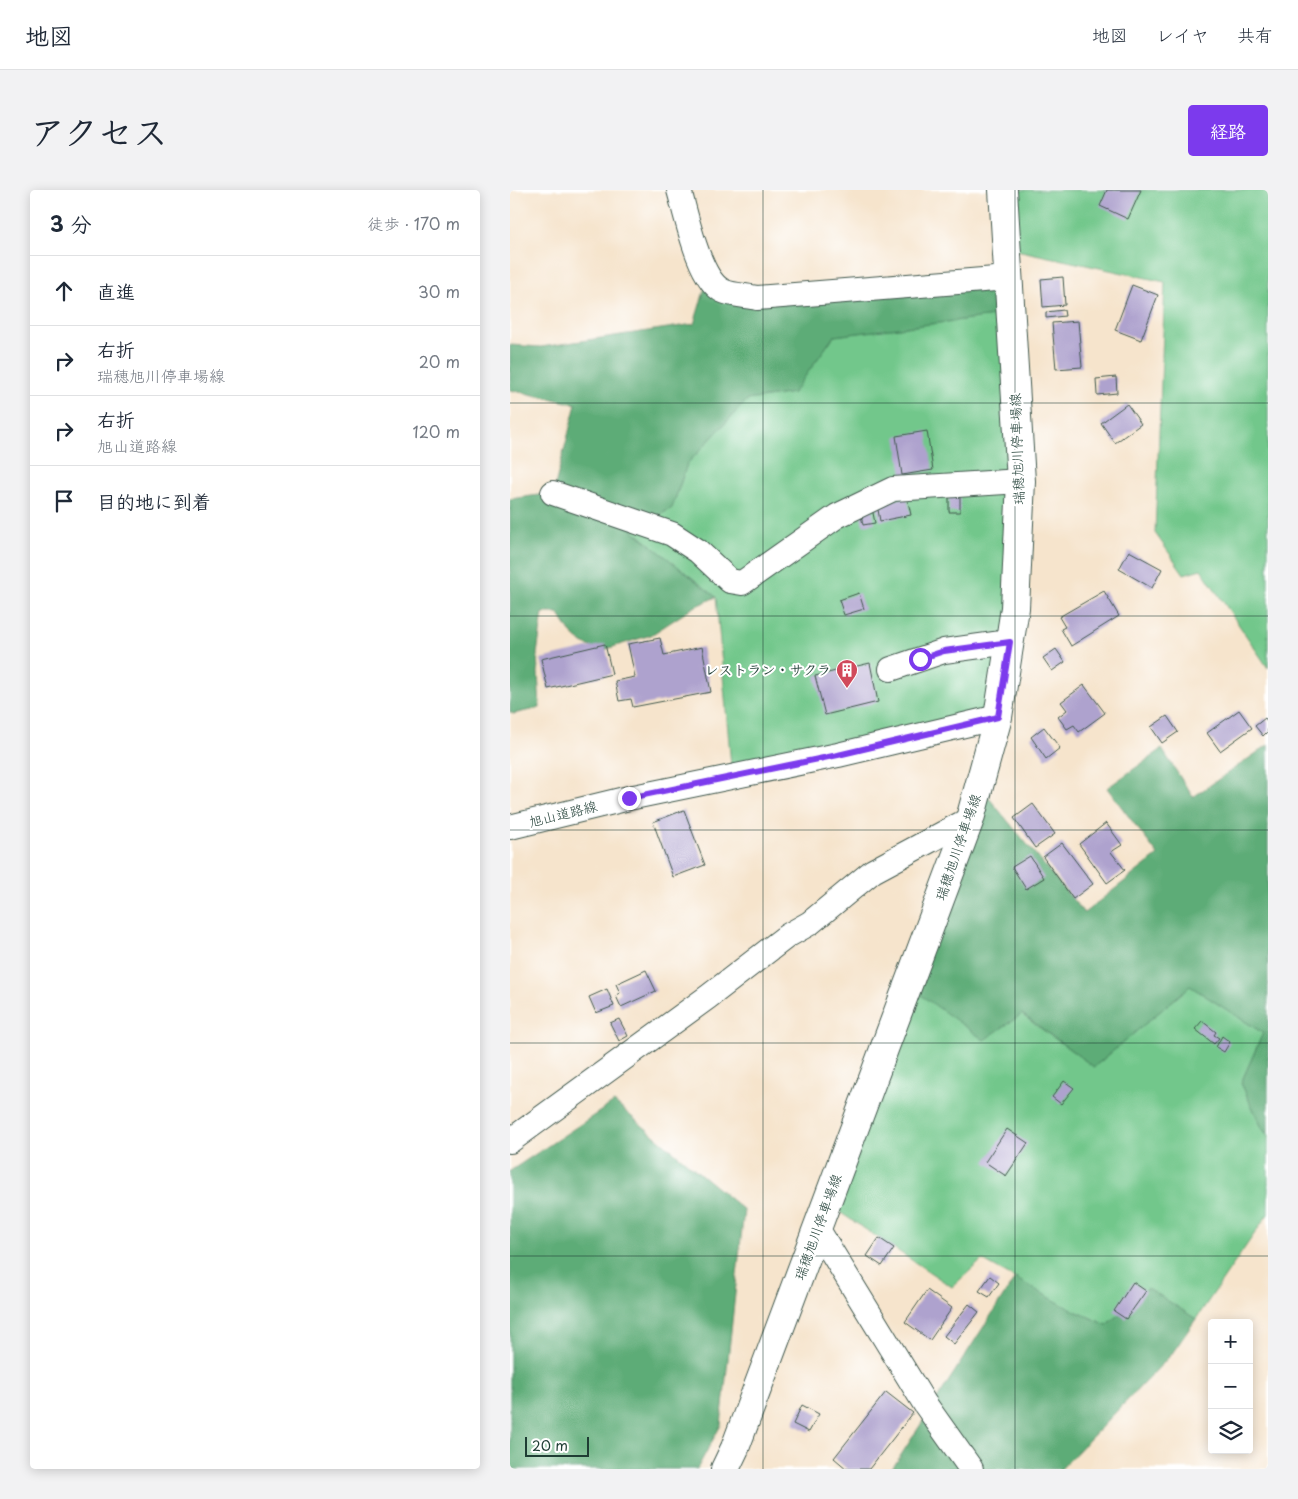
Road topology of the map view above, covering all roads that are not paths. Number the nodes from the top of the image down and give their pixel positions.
1 (1003, 190) edge
2 (681, 191) edge
3 (1008, 278) junction
4 (1021, 481) junction
5 (552, 493) dead end
6 (1010, 642) junction
7 (891, 669) dead end
8 (998, 717) junction
9 (970, 819) junction
10 (510, 827) edge
11 (510, 1141) edge
12 (817, 1228) junction
13 (725, 1469) edge
14 (971, 1469) edge

1 - 3 main road, 瑞穂旭川停車場線
2 - 3 street
3 - 4 main road, 瑞穂旭川停車場線
4 - 5 street
4 - 6 main road, 瑞穂旭川停車場線
6 - 7 street
6 - 8 main road, 瑞穂旭川停車場線
8 - 9 main road, 瑞穂旭川停車場線
8 - 10 street, 旭山道路線
9 - 11 street
9 - 12 main road, 瑞穂旭川停車場線
12 - 13 main road, 瑞穂旭川停車場線
12 - 14 street

